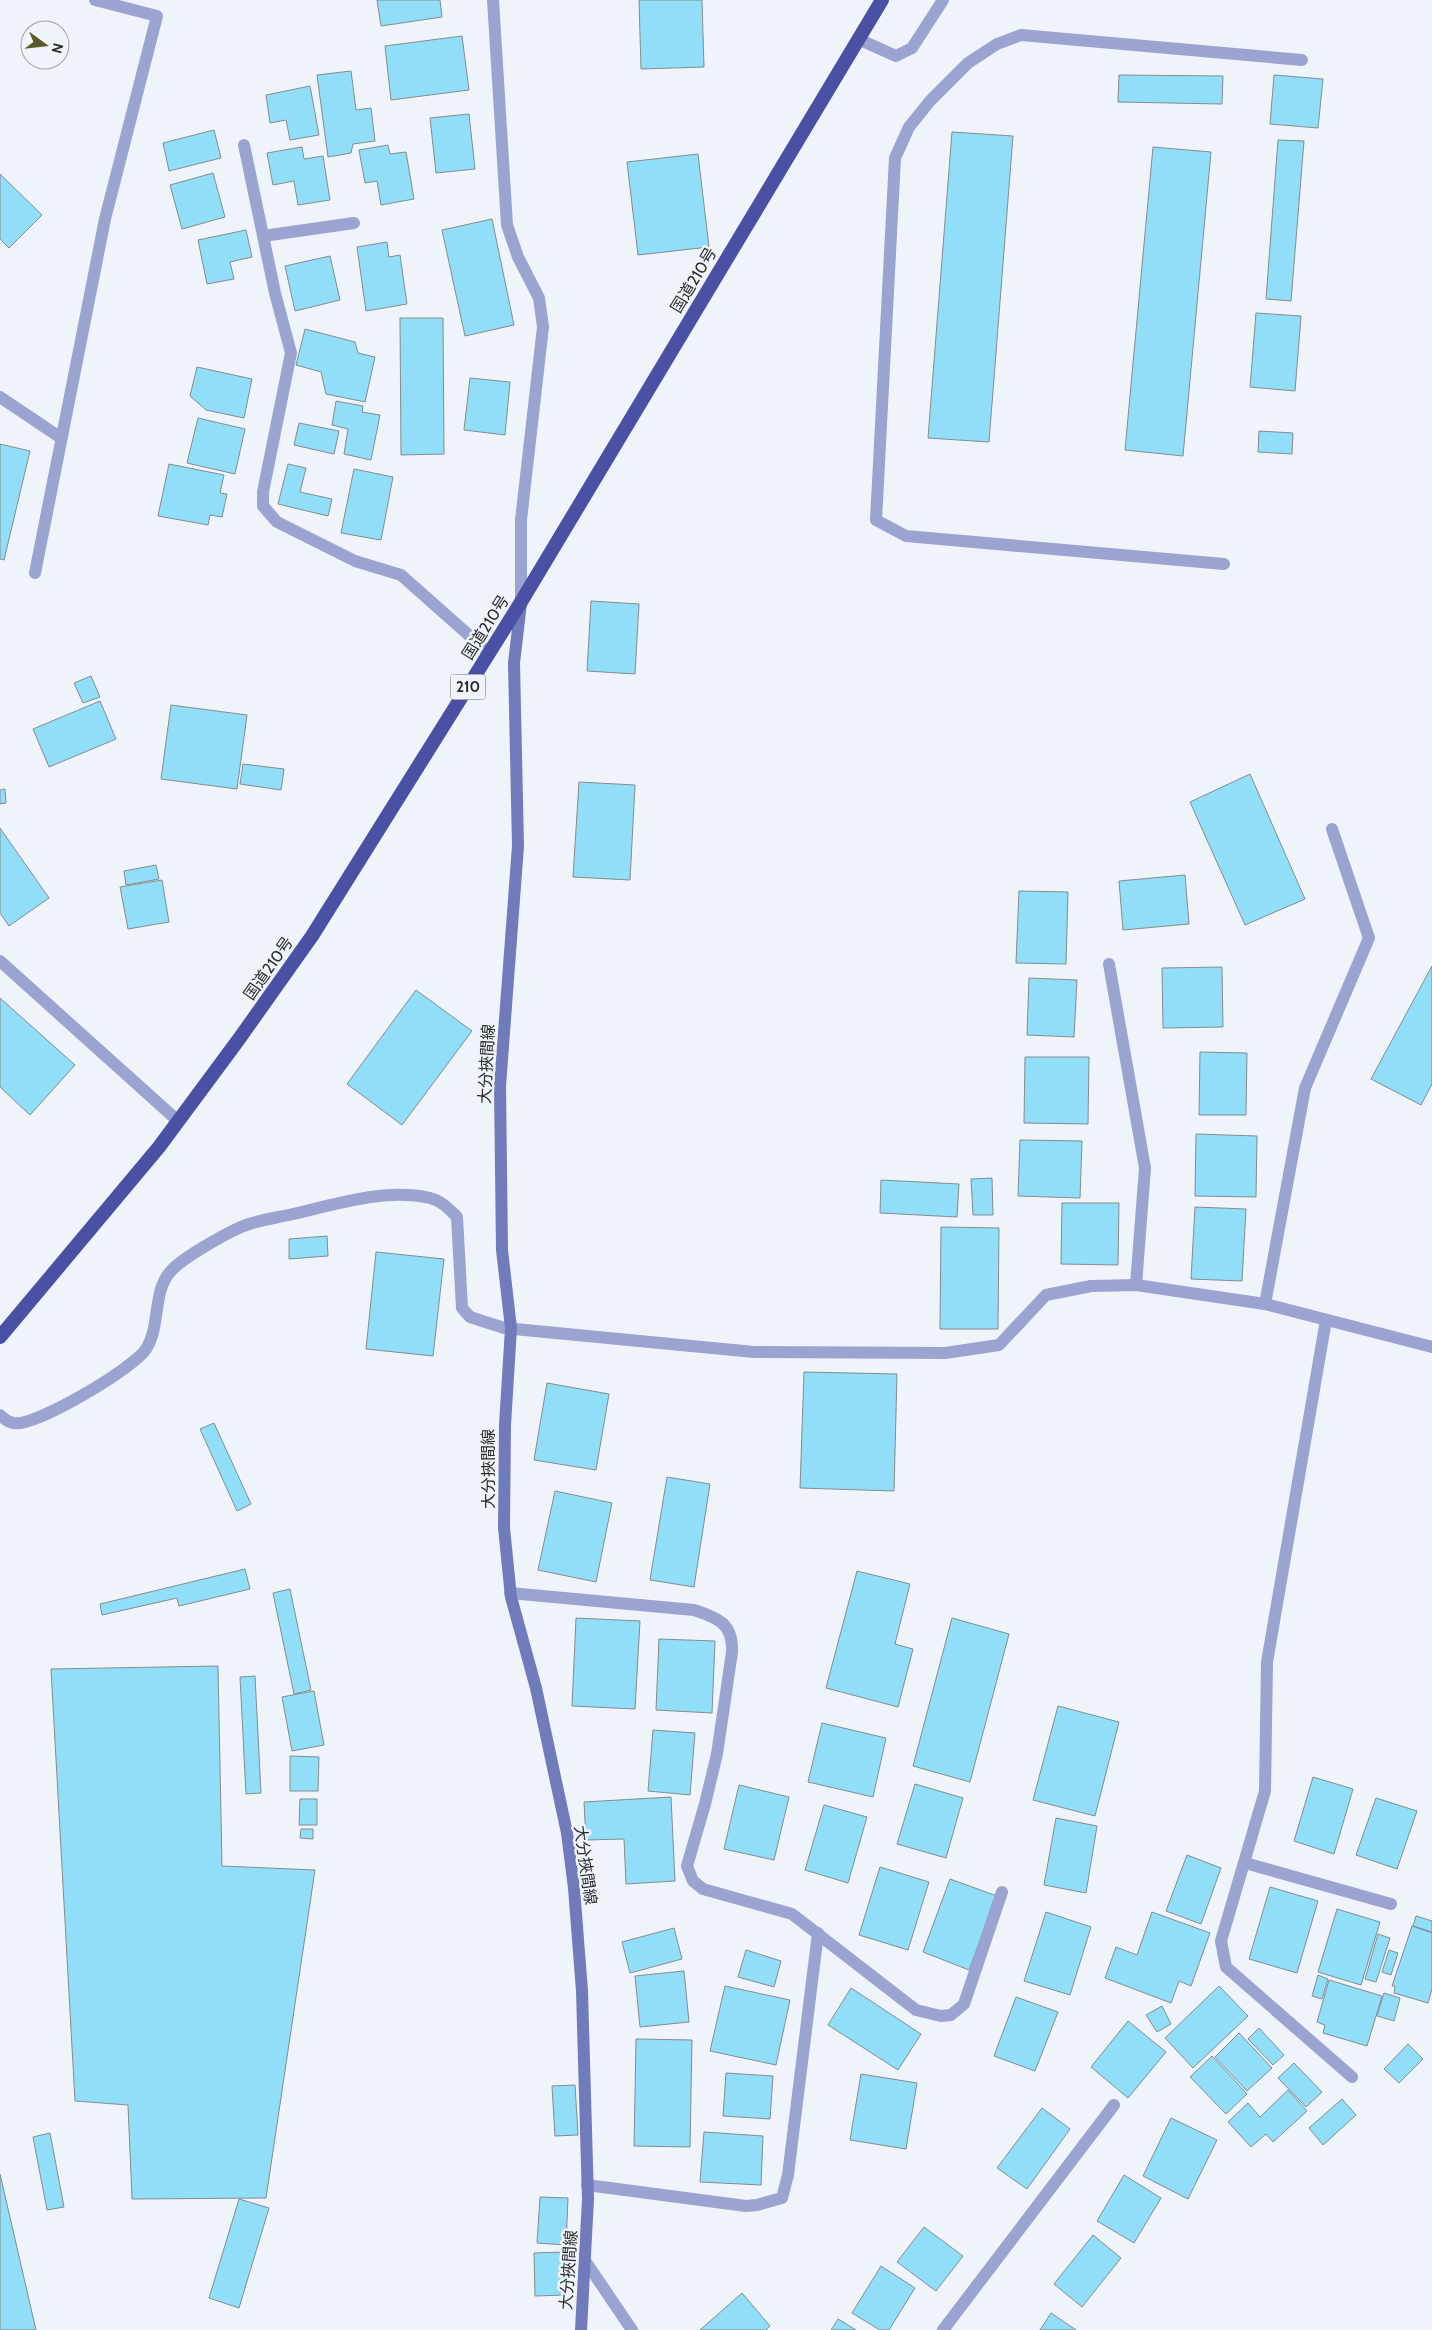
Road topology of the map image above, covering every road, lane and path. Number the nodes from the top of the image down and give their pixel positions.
1 (95, 0) edge
2 (493, 0) edge
3 (882, 0) edge
4 (943, 0) edge
5 (858, 39) junction
6 (1302, 60) dead end
7 (244, 145) dead end
8 (354, 223) dead end
9 (263, 236) junction
10 (0, 397) edge
11 (61, 438) junction
12 (1224, 564) dead end
13 (35, 572) dead end
14 (521, 602) junction
15 (489, 653) junction
16 (1332, 829) dead end
17 (0, 961) edge
18 (1109, 964) dead end
19 (178, 1121) junction
20 (1136, 1285) junction
21 (1265, 1304) junction
22 (1326, 1320) junction
23 (512, 1328) junction
24 (0, 1337) edge
25 (1432, 1347) edge
26 (0, 1415) edge
27 (510, 1593) junction
28 (1245, 1863) junction
29 (1002, 1892) dead end
30 (1391, 1904) dead end
31 (818, 1933) junction
32 (1352, 2077) dead end
33 (1114, 2105) dead end
34 (587, 2185) junction
35 (586, 2262) junction
36 (581, 2330) edge
37 (632, 2330) edge
38 (943, 2330) edge

1 - 11 street
2 - 14 street
3 - 5 highway, 国道210号 / 210
4 - 5 street
5 - 14 highway, 国道210号 / 210
6 - 12 street
7 - 9 street
8 - 9 street
9 - 15 street
10 - 11 street
11 - 13 street
14 - 15 highway, 国道210号 / 210
14 - 23 main road, 大分挾間線
15 - 19 highway, 国道210号 / 210
16 - 21 street
17 - 19 street
18 - 20 street
19 - 24 highway, 国道210号 / 210
20 - 21 street
20 - 23 street
21 - 22 street
22 - 25 street
22 - 28 street
23 - 26 street
23 - 27 main road, 大分挾間線
27 - 31 street
27 - 34 main road, 大分挾間線
28 - 30 street
28 - 32 street
29 - 31 street
31 - 34 street
33 - 38 street
34 - 35 main road, 大分挾間線
35 - 36 main road, 大分挾間線
35 - 37 street

